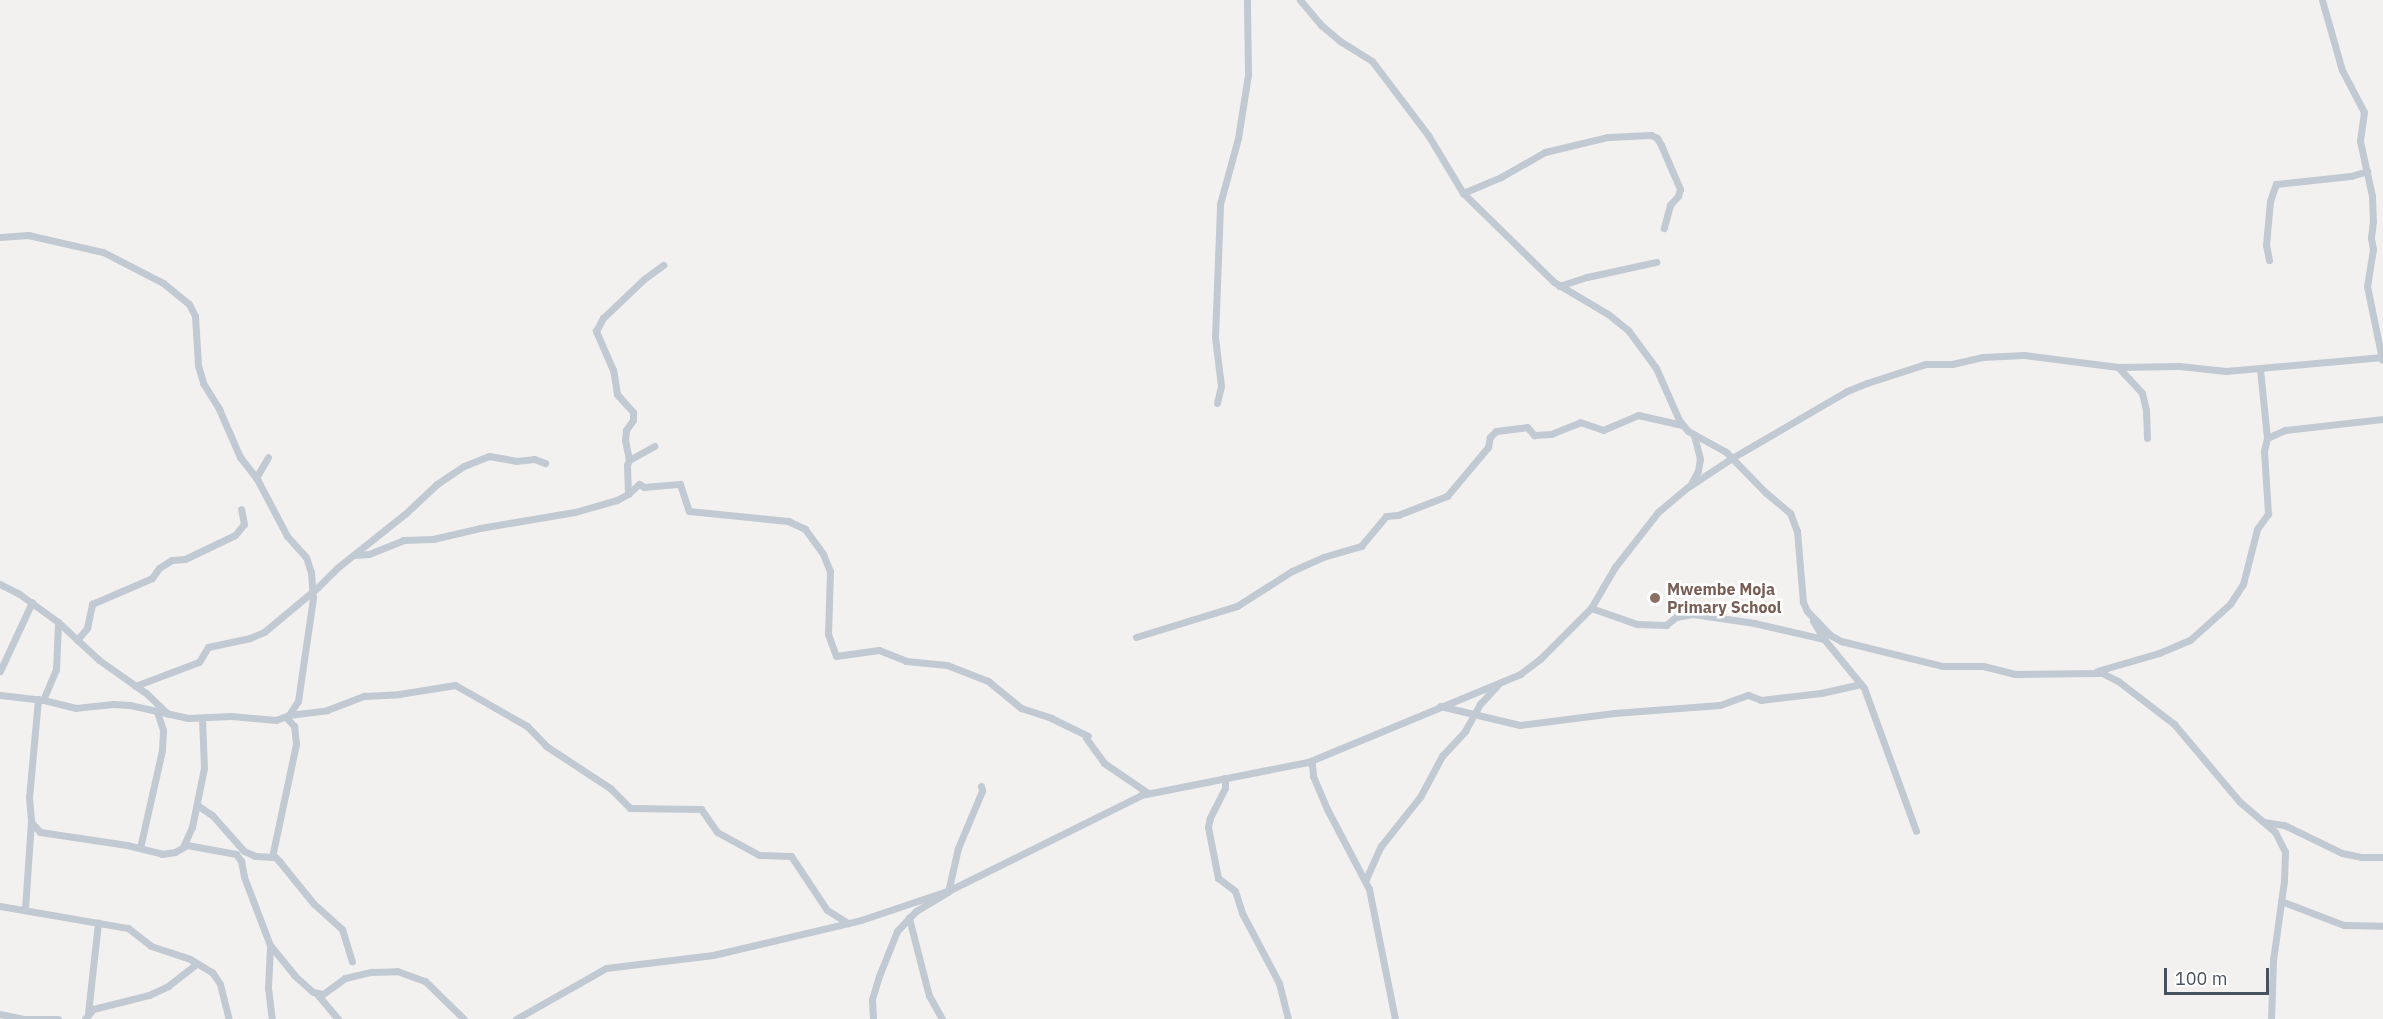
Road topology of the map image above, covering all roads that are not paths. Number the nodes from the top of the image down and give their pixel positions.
1 (1247, 0) edge
2 (1300, 0) edge
3 (2322, 0) edge
4 (2367, 171) junction
5 (1463, 193) junction
6 (1664, 228) dead end
7 (0, 237) edge
8 (2269, 261) dead end
9 (1656, 262) dead end
10 (663, 265) dead end
11 (1559, 286) junction
12 (2382, 358) edge
13 (2118, 367) junction
14 (2260, 369) junction
15 (1218, 403) dead end
16 (2383, 419) edge
17 (1682, 425) junction
18 (1694, 435) junction
19 (2147, 438) dead end
20 (2267, 438) junction
21 (654, 446) dead end
22 (268, 457) dead end
23 (1732, 458) junction
24 (629, 460) junction
25 (545, 463) dead end
26 (256, 478) junction
27 (1688, 487) junction
28 (628, 494) junction
29 (241, 509) dead end
30 (353, 555) junction
31 (0, 584) edge
32 (313, 592) junction
33 (32, 603) junction
34 (1591, 608) junction
35 (1811, 616) junction
36 (58, 622) junction
37 (1136, 637) dead end
38 (1824, 639) junction
39 (77, 640) junction
40 (0, 671) edge
41 (2094, 671) junction
42 (1499, 683) junction
43 (1861, 684) junction
44 (135, 686) junction
45 (0, 695) edge
46 (41, 700) junction
47 (1438, 706) junction
48 (157, 711) junction
49 (169, 714) junction
50 (1474, 715) junction
51 (288, 716) junction
52 (202, 719) junction
53 (1308, 762) junction
54 (1225, 778) junction
55 (981, 786) dead end
56 (1148, 793) junction
57 (197, 806) junction
58 (31, 822) junction
59 (2264, 822) junction
60 (1916, 831) dead end
61 (183, 847) junction
62 (140, 848) junction
63 (272, 857) junction
64 (2383, 857) edge
65 (1366, 879) junction
66 (950, 890) junction
67 (2281, 901) junction
68 (0, 906) edge
69 (25, 909) junction
70 (909, 918) junction
71 (98, 923) junction
72 (848, 923) junction
73 (2383, 926) edge
74 (270, 945) junction
75 (352, 962) dead end
76 (197, 963) junction
77 (318, 994) junction
78 (86, 1016) edge
79 (0, 1017) edge
80 (58, 1019) edge
81 (230, 1019) edge
82 (272, 1019) edge
83 (338, 1019) edge
84 (464, 1019) edge
85 (516, 1019) edge
86 (873, 1019) edge
87 (942, 1019) edge
88 (1288, 1019) edge
89 (1395, 1019) edge
90 (2271, 1019) edge

1 - 15 street
2 - 5 street
3 - 4 street
4 - 8 street
4 - 12 street
5 - 6 street
5 - 11 street
7 - 26 street
9 - 11 street
10 - 24 street
11 - 17 street
12 - 14 street
13 - 14 street
13 - 19 street
13 - 23 street
14 - 20 street
16 - 20 street
17 - 18 street
17 - 37 street
18 - 23 street
18 - 27 street
20 - 41 street
21 - 24 street
22 - 26 street
23 - 27 street
23 - 35 street
24 - 28 street
25 - 30 street
26 - 32 street
27 - 34 street
28 - 30 street
28 - 56 street
29 - 39 street
30 - 32 street
31 - 33 street
32 - 44 street
32 - 51 street
33 - 36 street
33 - 40 street
34 - 38 street
34 - 42 street
35 - 38 street
35 - 41 street
36 - 39 street
36 - 46 street
38 - 43 street
39 - 44 street
41 - 59 street
42 - 47 street
42 - 50 street
43 - 50 street
43 - 60 street
44 - 49 street
45 - 46 street
46 - 48 street
46 - 58 street
47 - 50 street
47 - 53 street
48 - 49 street
48 - 62 street
49 - 52 street
50 - 65 street
51 - 52 street
51 - 63 street
51 - 72 street
52 - 57 street
53 - 54 street
53 - 65 street
54 - 56 street
54 - 88 street
55 - 66 street
56 - 66 street
57 - 61 street
57 - 63 street
58 - 62 street
58 - 69 street
59 - 64 street
59 - 67 street
61 - 62 street
61 - 74 street
63 - 75 street
65 - 89 street
66 - 70 street
66 - 72 street
67 - 73 street
67 - 90 street
68 - 69 street
69 - 71 street
70 - 86 street
70 - 87 street
71 - 76 street
71 - 78 street
72 - 85 street
74 - 77 street
74 - 82 street
76 - 78 street
76 - 81 street
77 - 83 street
77 - 84 street
79 - 80 street

